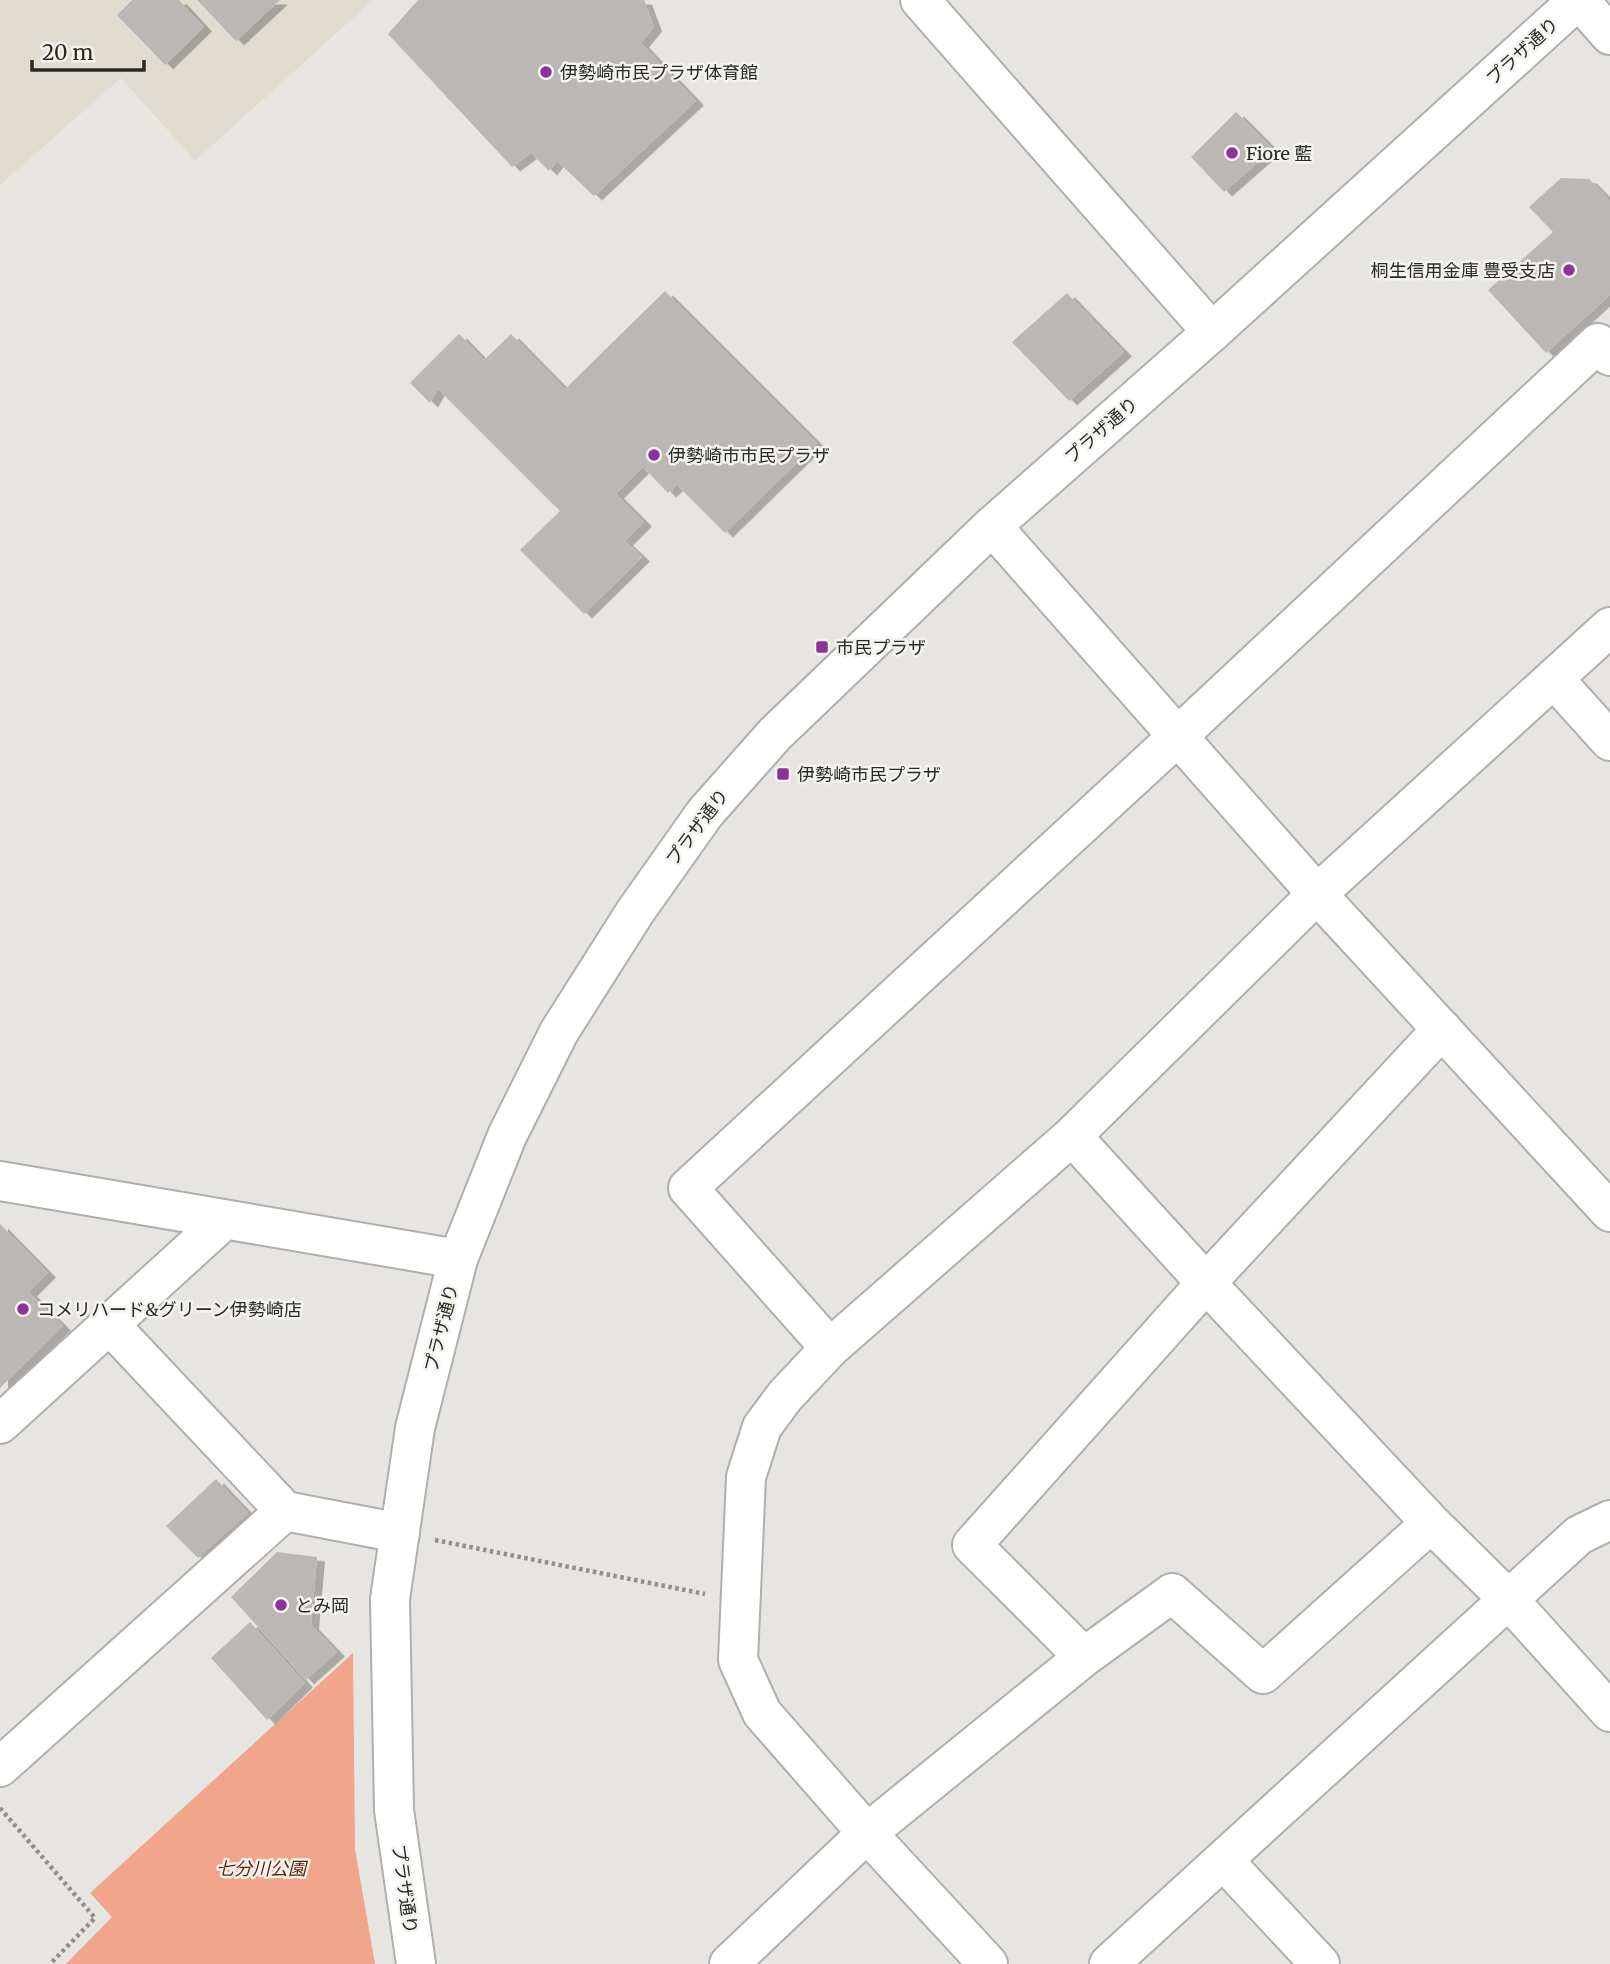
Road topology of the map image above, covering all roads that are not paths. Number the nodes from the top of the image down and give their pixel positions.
1 (920, 0) edge
2 (1578, 0) edge
3 (1610, 35) edge
4 (1212, 332) junction
5 (1610, 356) edge
6 (992, 526) junction
7 (1610, 627) edge
8 (1554, 679) junction
9 (1178, 736) junction
10 (1610, 741) edge
11 (1317, 894) junction
12 (1442, 1029) junction
13 (1072, 1136) junction
14 (0, 1181) edge
15 (1610, 1212) edge
16 (224, 1220) junction
17 (458, 1259) junction
18 (1206, 1283) junction
19 (109, 1324) junction
20 (830, 1348) junction
21 (0, 1424) edge
22 (285, 1511) junction
23 (1610, 1520) edge
24 (1431, 1523) junction
25 (400, 1533) junction
26 (1508, 1599) junction
27 (1084, 1657) junction
28 (1610, 1712) edge
29 (0, 1767) edge
30 (867, 1833) junction
31 (1223, 1860) junction
32 (416, 1964) edge
33 (729, 1964) edge
34 (988, 1964) edge
35 (1110, 1964) edge
36 (1320, 1964) edge

1 - 4 street
2 - 3 street
2 - 4 street, プラザ通り
4 - 6 street, プラザ通り
5 - 9 street
6 - 9 street
6 - 17 street, プラザ通り
7 - 8 street
8 - 10 street
8 - 11 street
9 - 11 street
9 - 20 street
11 - 12 street
11 - 13 street
12 - 15 street
12 - 18 street
13 - 18 street
13 - 20 street
14 - 16 street
16 - 17 street
16 - 19 street
17 - 25 street, プラザ通り
18 - 24 street
18 - 27 street
19 - 21 street
19 - 22 street
20 - 30 street
22 - 25 street
22 - 29 street
23 - 26 street
24 - 26 street
24 - 27 street
25 - 32 street, プラザ通り
26 - 28 street
26 - 31 street
27 - 30 street
30 - 33 street
30 - 34 street
31 - 35 street
31 - 36 street

